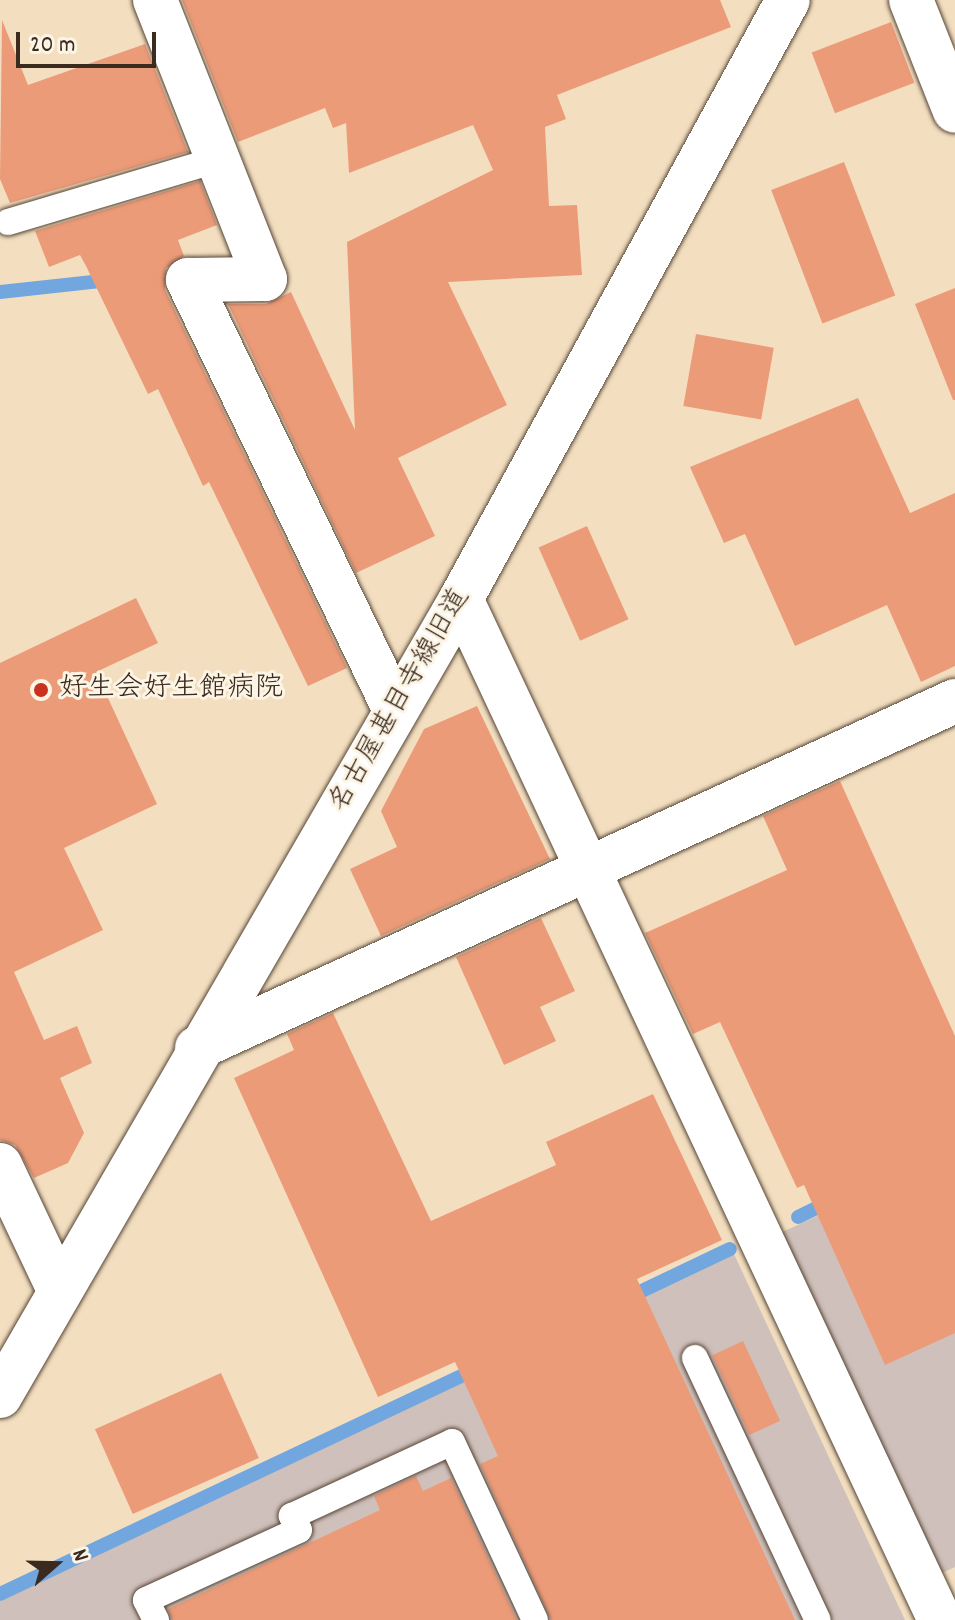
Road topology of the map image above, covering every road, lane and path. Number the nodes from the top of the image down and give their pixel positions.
1 (155, 0) edge
2 (788, 0) edge
3 (911, 0) edge
4 (955, 111) edge
5 (219, 159) junction
6 (8, 222) dead end
7 (461, 599) junction
8 (955, 701) edge
9 (395, 711) junction
10 (589, 873) junction
11 (197, 1048) junction
12 (0, 1165) edge
13 (60, 1292) junction
14 (695, 1358) dead end
15 (0, 1396) edge
16 (941, 1599) edge
17 (156, 1620) edge
18 (535, 1620) edge
19 (818, 1620) edge

1 - 5 street
2 - 7 street, 名古屋甚目寺線旧道
3 - 4 street
5 - 6 lane
5 - 9 street
7 - 9 street, 名古屋甚目寺線旧道
7 - 10 street
8 - 10 street
9 - 11 street, 名古屋甚目寺線旧道
10 - 11 street
10 - 16 street
11 - 13 street, 名古屋甚目寺線旧道
12 - 13 street
13 - 15 street, 名古屋甚目寺線旧道
14 - 19 lane
17 - 18 lane

